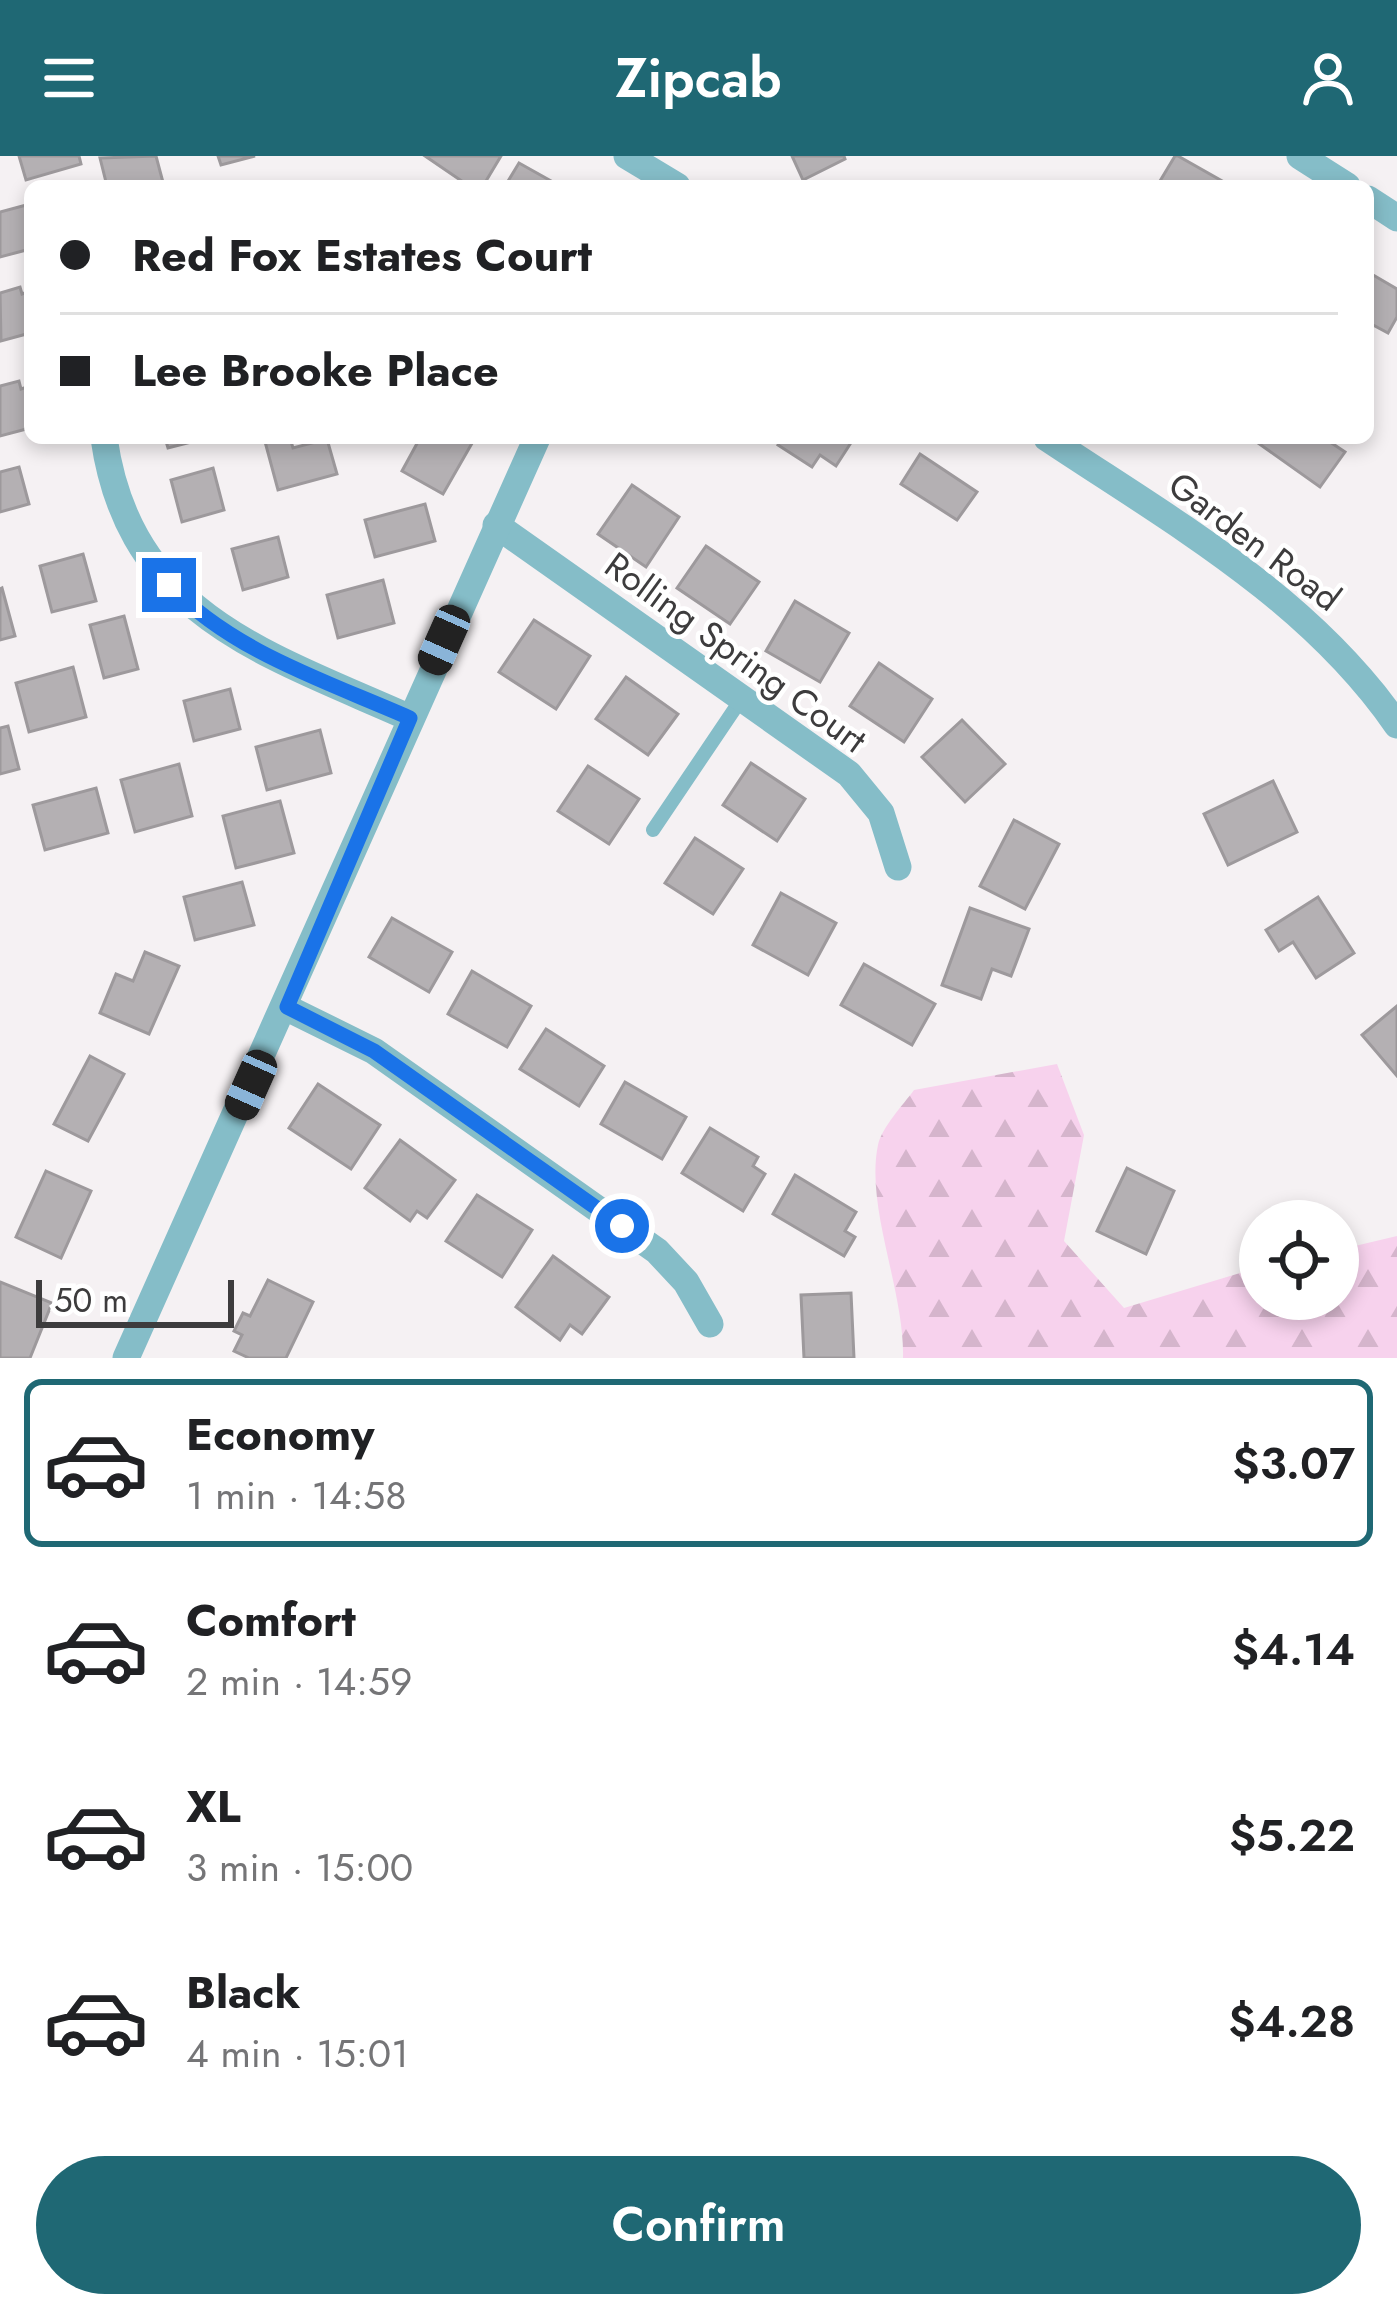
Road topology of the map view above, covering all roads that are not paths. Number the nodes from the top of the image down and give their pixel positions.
1 (627, 156) edge
2 (1300, 156) edge
3 (663, 175) edge
4 (1338, 180) edge
5 (106, 444) edge
6 (534, 444) edge
7 (1056, 444) edge
8 (496, 525) junction
9 (742, 698) junction
10 (410, 718) junction
11 (1397, 724) edge
12 (653, 830) dead end
13 (898, 867) dead end
14 (287, 1007) junction
15 (710, 1324) dead end
16 (125, 1358) edge

1 - 3 street
2 - 4 street
5 - 10 street
6 - 8 street
7 - 11 street, Garden Road
8 - 9 street, Rolling Spring Court
8 - 10 street
9 - 12 lane
9 - 13 street, Rolling Spring Court
10 - 14 street
14 - 15 street
14 - 16 street

